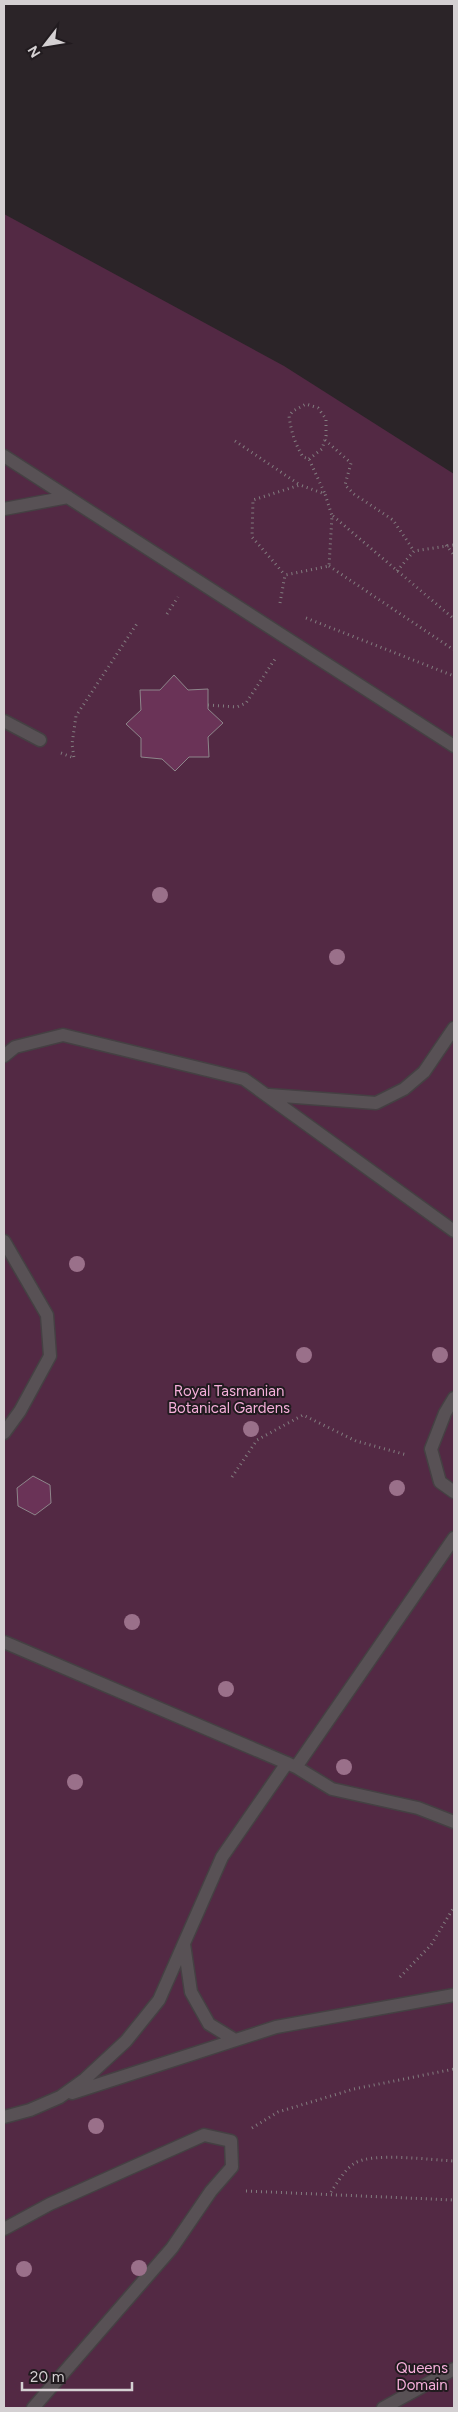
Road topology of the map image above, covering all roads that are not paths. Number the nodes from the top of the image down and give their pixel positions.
1 (4, 456) edge
2 (68, 497) junction
3 (4, 509) edge
4 (4, 721) edge
5 (40, 740) dead end
6 (454, 746) edge
7 (454, 1028) edge
8 (4, 1056) edge
9 (269, 1095) junction
10 (454, 1231) edge
11 (4, 1241) edge
12 (454, 1398) edge
13 (4, 1433) edge
14 (454, 1492) edge
15 (454, 1538) edge
16 (4, 1642) edge
17 (292, 1765) junction
18 (454, 1822) edge
19 (184, 1944) junction
20 (454, 1995) edge
21 (235, 2040) junction
22 (60, 2097) junction
23 (4, 2117) edge
24 (4, 2229) edge
25 (454, 2369) edge
26 (33, 2408) edge
27 (383, 2408) edge

1 - 2 street
2 - 3 street
2 - 6 street
4 - 5 street
7 - 9 street
8 - 9 street
9 - 10 street
11 - 13 street
12 - 14 street
15 - 17 street
16 - 17 street
17 - 18 street
17 - 19 street
19 - 21 street
19 - 22 street
20 - 21 street
21 - 22 street
22 - 23 street
24 - 26 street
25 - 27 street

